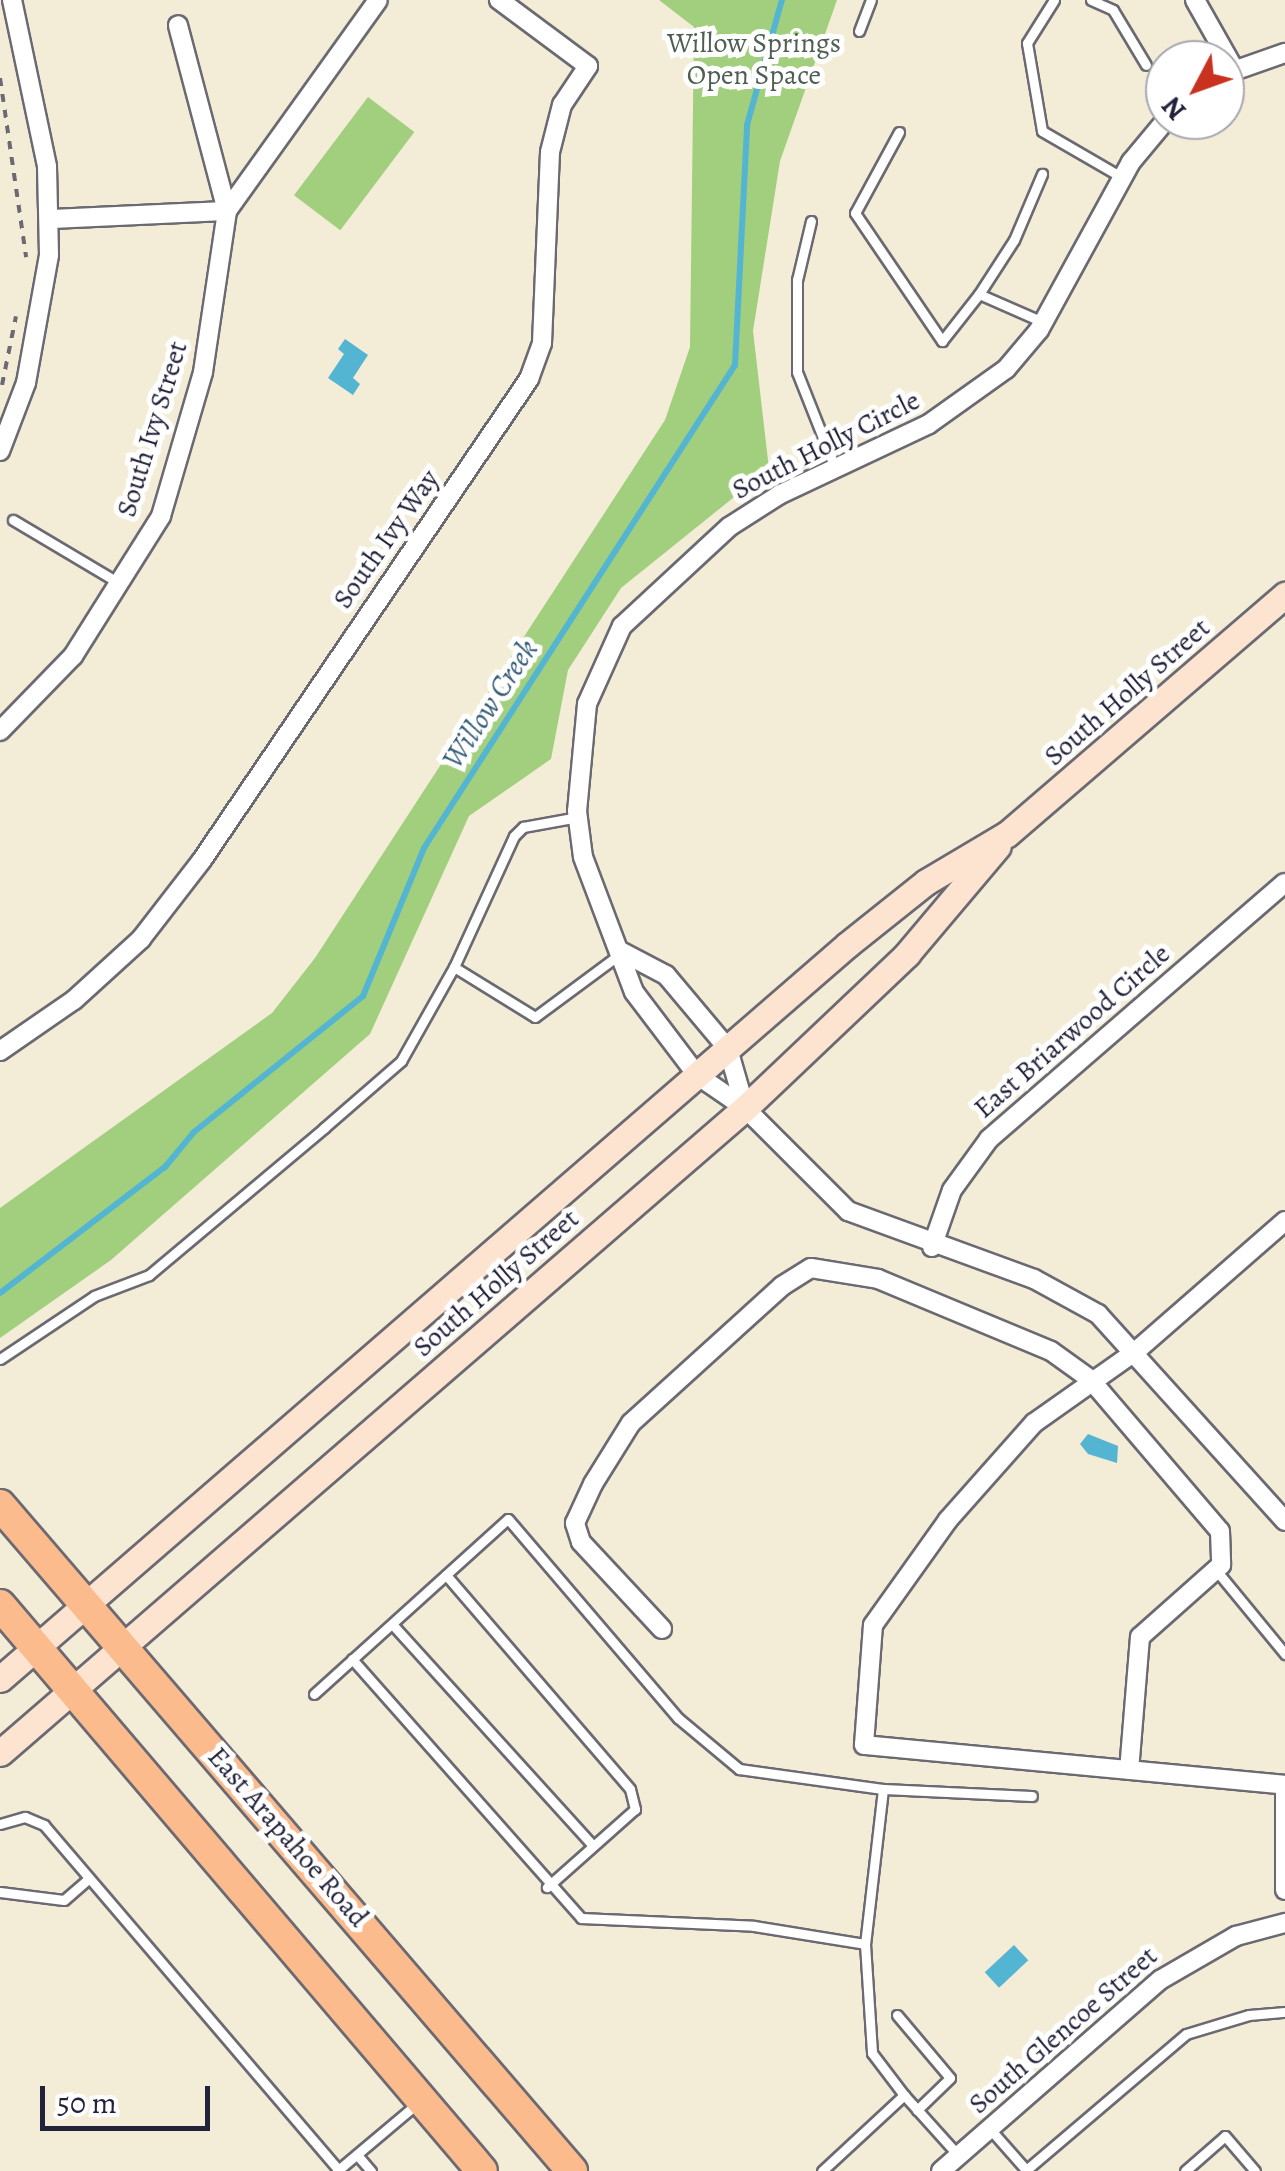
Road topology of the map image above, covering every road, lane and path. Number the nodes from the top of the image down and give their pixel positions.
1 (12, 0) edge
2 (378, 0) edge
3 (499, 0) edge
4 (871, 0) edge
5 (1054, 0) edge
6 (1091, 0) edge
7 (1195, 0) edge
8 (178, 25) dead end
9 (859, 31) dead end
10 (1214, 40) edge
11 (1285, 52) edge
12 (1145, 63) edge
13 (1245, 67) edge
14 (0, 78) edge
15 (899, 132) dead end
16 (1151, 140) edge
17 (1042, 174) dead end
18 (1122, 178) junction
19 (227, 212) junction
20 (50, 219) junction
21 (811, 221) dead end
22 (24, 270) dead end
23 (979, 294) junction
24 (20, 299) dead end
25 (1043, 322) junction
26 (0, 394) edge
27 (0, 451) edge
28 (834, 468) junction
29 (13, 520) dead end
30 (121, 584) junction
31 (1285, 595) edge
32 (0, 732) edge
33 (578, 818) junction
34 (1007, 834) junction
35 (1285, 883) edge
36 (622, 952) junction
37 (454, 966) junction
38 (728, 1048) junction
39 (0, 1051) edge
40 (697, 1075) junction
41 (745, 1108) junction
42 (1285, 1221) edge
43 (932, 1246) junction
44 (1136, 1351) junction
45 (0, 1359) edge
46 (1090, 1379) junction
47 (0, 1505) edge
48 (1285, 1521) edge
49 (1216, 1570) junction
50 (446, 1575) junction
51 (86, 1604) junction
52 (0, 1605) edge
53 (392, 1624) junction
54 (662, 1629) dead end
55 (122, 1646) junction
56 (37, 1648) junction
57 (1285, 1654) edge
58 (352, 1660) junction
59 (0, 1679) edge
60 (72, 1690) junction
61 (314, 1694) dead end
62 (0, 1753) edge
63 (1129, 1770) junction
64 (1285, 1786) edge
65 (883, 1789) junction
66 (1032, 1796) dead end
67 (0, 1824) edge
68 (593, 1846) junction
69 (89, 1878) junction
70 (547, 1887) junction
71 (1285, 1890) edge
72 (0, 1892) edge
73 (1285, 1923) edge
74 (866, 1944) junction
75 (1285, 2012) edge
76 (897, 2015) dead end
77 (904, 2095) junction
78 (421, 2100) junction
79 (917, 2110) junction
80 (990, 2129) junction
81 (358, 2156) junction
82 (959, 2156) junction
83 (338, 2170) edge
84 (371, 2171) edge
85 (482, 2171) edge
86 (572, 2171) edge
87 (822, 2171) edge
88 (942, 2171) edge
89 (1026, 2171) edge
90 (1185, 2171) edge
91 (1255, 2171) edge

1 - 20 street
2 - 19 street, South Ivy Street
3 - 39 street, South Ivy Way
4 - 9 lane
5 - 18 lane
6 - 12 lane
7 - 10 street
8 - 19 street, South Ivy Street
11 - 13 street
14 - 22 path
15 - 23 lane
16 - 18 street, South Holly Circle
17 - 23 lane
18 - 25 street, South Holly Circle
19 - 20 street
19 - 30 street, South Ivy Street
20 - 27 street
21 - 28 lane
23 - 25 lane
24 - 26 path
25 - 28 street, South Holly Circle
28 - 33 street, South Holly Circle
29 - 30 lane
30 - 32 street, South Ivy Street
31 - 34 main road, South Holly Street
33 - 36 street, South Holly Circle
33 - 37 lane
34 - 38 main road, South Holly Street
34 - 41 main road, South Holly Street
35 - 43 street, East Briarwood Circle
36 - 37 lane
36 - 38 street
36 - 40 street, South Holly Circle
37 - 45 lane
38 - 40 main road, South Holly Street
38 - 41 street
40 - 41 street, South Holly Circle
40 - 51 main road, South Holly Street
41 - 43 street, South Holly Circle
41 - 55 main road, South Holly Street
42 - 44 street
43 - 44 street, South Holly Circle
44 - 46 street
44 - 48 street, South Holly Circle
46 - 49 street
46 - 54 street
46 - 63 street
47 - 51 main road, East Arapahoe Road
49 - 57 lane
49 - 63 street
50 - 53 lane
50 - 65 lane
50 - 68 lane
51 - 55 main road, East Arapahoe Road
51 - 56 main road, South Holly Street
52 - 56 main road
53 - 58 lane
53 - 68 lane
55 - 60 main road, South Holly Street
55 - 86 main road, East Arapahoe Road
56 - 59 main road, South Holly Street
56 - 60 main road
58 - 61 lane
58 - 70 lane
60 - 62 main road, South Holly Street
60 - 78 main road
63 - 64 street
64 - 71 street
65 - 66 lane
65 - 74 lane
67 - 69 lane
68 - 70 lane
69 - 72 lane
69 - 83 lane
70 - 74 lane
73 - 80 street, South Glencoe Street
74 - 77 lane
75 - 89 lane
76 - 79 lane
77 - 79 lane
77 - 87 lane
78 - 81 lane
78 - 85 main road
79 - 82 lane
80 - 82 street, South Glencoe Street
80 - 89 lane
81 - 83 lane
81 - 84 lane
82 - 88 street, South Glencoe Street
90 - 91 lane

